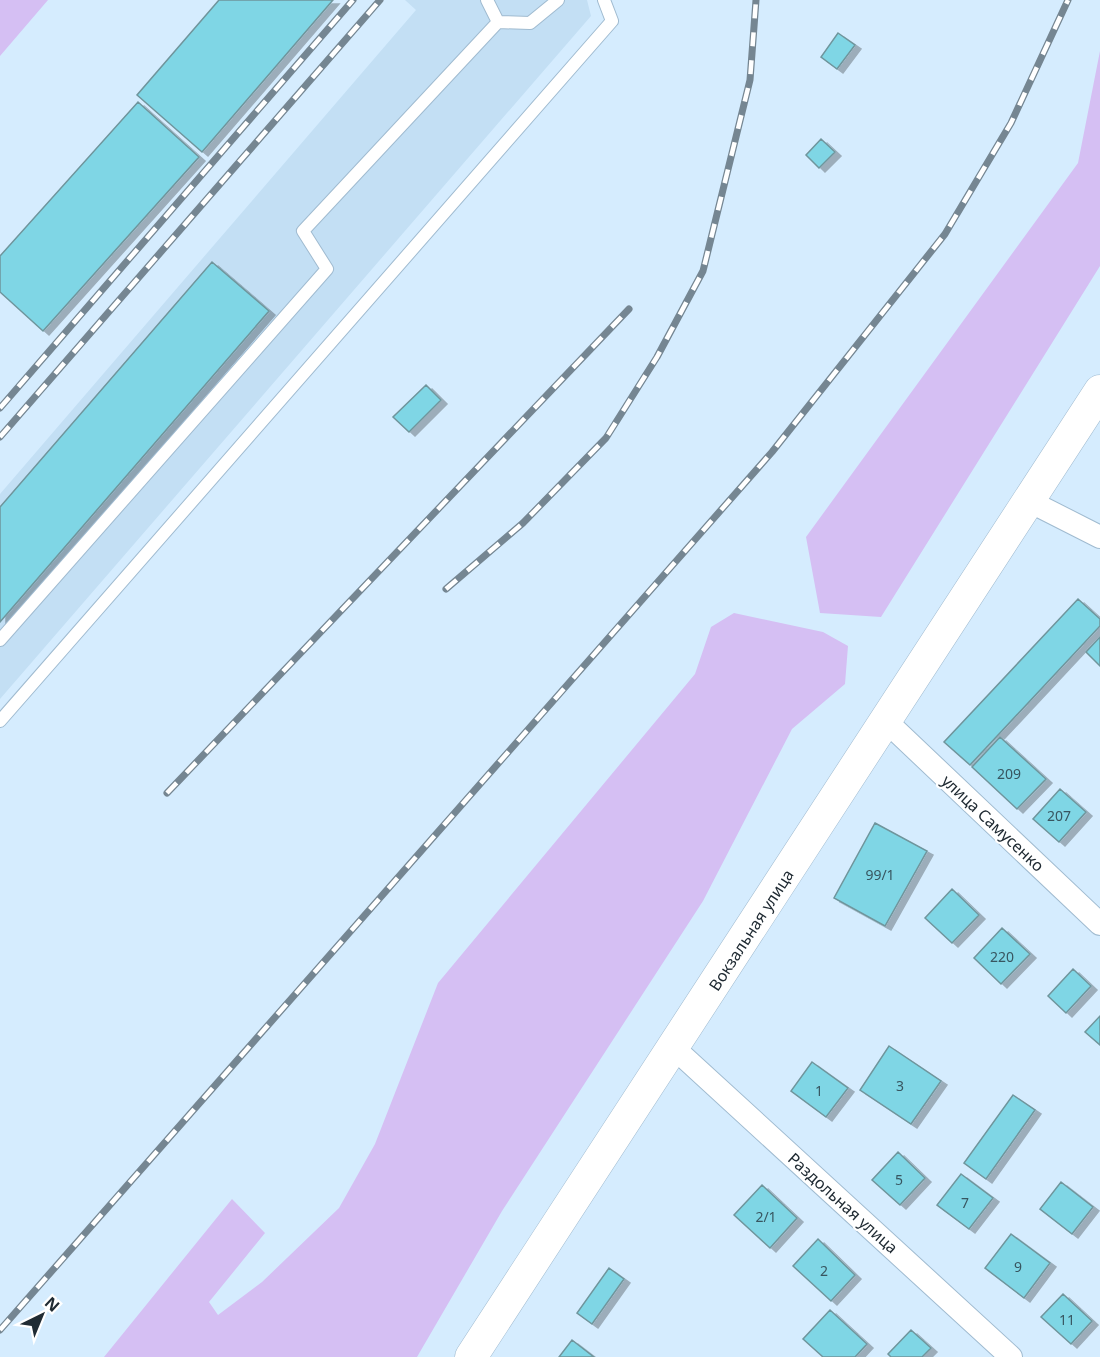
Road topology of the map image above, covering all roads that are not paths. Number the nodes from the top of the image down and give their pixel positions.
1 (487, 0) edge
2 (558, 0) edge
3 (604, 0) edge
4 (498, 22) junction
5 (1100, 391) edge
6 (1029, 501) junction
7 (1100, 537) edge
8 (0, 640) edge
9 (0, 721) edge
10 (887, 722) junction
11 (1100, 924) edge
12 (674, 1048) junction
13 (471, 1357) edge
14 (1011, 1357) edge

1 - 4 lane
2 - 4 lane
3 - 9 lane
4 - 8 lane
5 - 6 main road, Вокзальная улица
6 - 7 street
6 - 10 main road, Вокзальная улица
10 - 11 street, улица Самусенко
10 - 12 main road, Вокзальная улица
12 - 13 main road, Вокзальная улица
12 - 14 street, Раздольная улица

